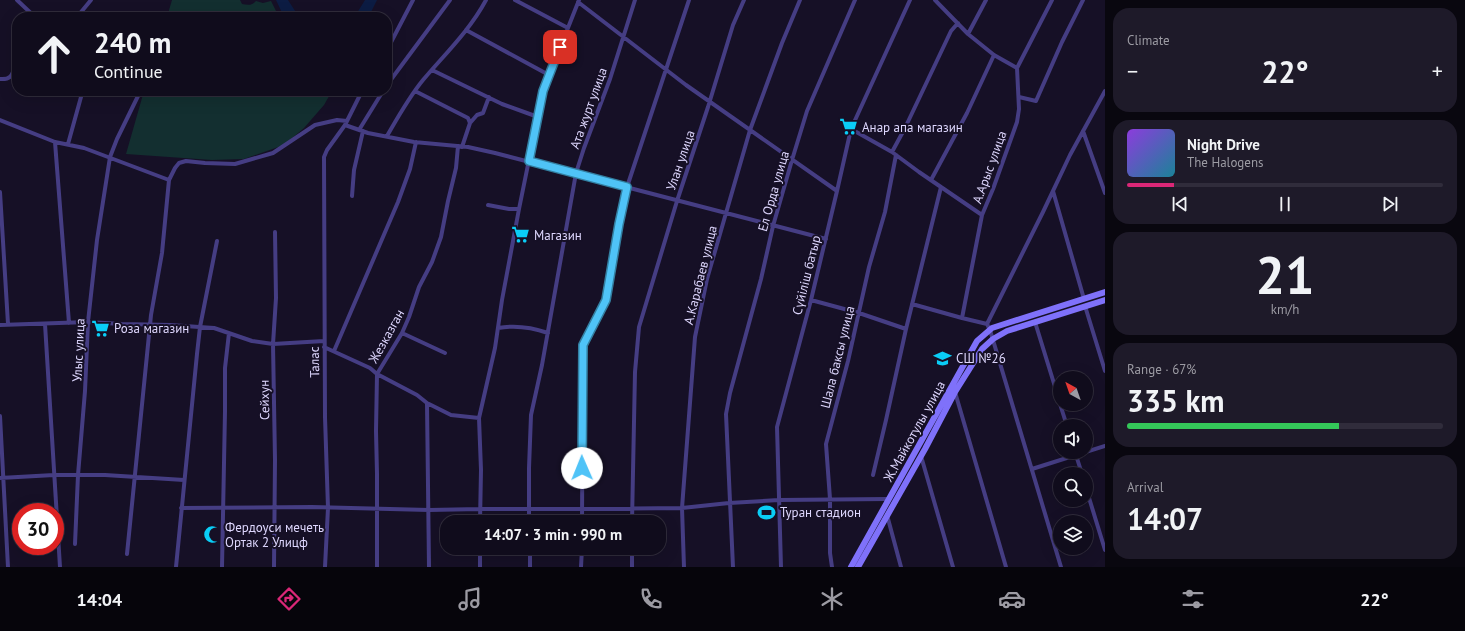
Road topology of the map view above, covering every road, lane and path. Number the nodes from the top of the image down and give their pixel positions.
1 (17, 0) edge
2 (91, 0) edge
3 (413, 0) edge
4 (450, 0) edge
5 (486, 0) edge
6 (516, 0) edge
7 (635, 0) edge
8 (689, 0) edge
9 (744, 0) edge
10 (800, 0) edge
11 (855, 0) edge
12 (910, 0) edge
13 (935, 0) edge
14 (986, 0) edge
15 (1052, 0) edge
16 (1083, 0) edge
17 (578, 1) edge
18 (30, 12) edge
19 (82, 12) edge
20 (958, 23) junction
21 (568, 28) junction
22 (466, 30) junction
23 (968, 34) junction
24 (624, 36) junction
25 (392, 40) edge
26 (994, 55) junction
27 (666, 68) junction
28 (1017, 68) junction
29 (432, 70) junction
30 (549, 75) junction
31 (12, 76) edge
32 (392, 78) edge
33 (0, 79) edge
34 (415, 91) junction
35 (1105, 91) edge
36 (138, 96) edge
37 (360, 96) edge
38 (380, 96) edge
39 (81, 97) dead end
40 (489, 97) junction
41 (1019, 98) junction
42 (710, 102) junction
43 (538, 118) junction
44 (0, 120) edge
45 (346, 123) junction
46 (470, 123) junction
47 (850, 129) junction
48 (750, 130) junction
49 (361, 131) junction
50 (1083, 131) junction
51 (386, 136) junction
52 (55, 142) junction
53 (416, 142) junction
54 (68, 144) junction
55 (460, 147) junction
56 (894, 153) junction
57 (110, 157) junction
58 (792, 160) junction
59 (529, 161) junction
60 (576, 173) junction
61 (169, 180) junction
62 (931, 180) junction
63 (627, 187) junction
64 (941, 187) junction
65 (837, 191) junction
66 (1052, 191) junction
67 (0, 192) edge
68 (1105, 193) edge
69 (352, 196) dead end
70 (677, 201) junction
71 (488, 205) dead end
72 (519, 209) junction
73 (725, 213) junction
74 (982, 215) junction
75 (773, 226) junction
76 (275, 232) dead end
77 (826, 239) junction
78 (217, 242) dead end
79 (1105, 292) edge
80 (1084, 299) junction
81 (811, 300) junction
82 (1105, 300) edge
83 (912, 304) junction
84 (1085, 306) junction
85 (859, 313) junction
86 (962, 318) junction
87 (88, 322) junction
88 (1035, 322) junction
89 (69, 323) junction
90 (8, 324) junction
91 (45, 324) junction
92 (150, 324) junction
93 (0, 325) edge
94 (200, 326) junction
95 (988, 327) junction
96 (498, 328) junction
97 (906, 329) junction
98 (229, 333) junction
99 (402, 333) junction
100 (548, 333) junction
101 (993, 339) junction
102 (324, 341) junction
103 (273, 344) junction
104 (324, 346) junction
105 (334, 351) junction
106 (444, 353) dead end
107 (1105, 371) edge
108 (377, 374) junction
109 (1053, 381) edge
110 (955, 392) junction
111 (427, 403) junction
112 (0, 416) edge
113 (479, 418) junction
114 (1105, 446) edge
115 (1093, 449) edge
116 (921, 456) junction
117 (1061, 459) edge
118 (1032, 469) junction
119 (54, 475) junction
120 (78, 475) junction
121 (873, 475) dead end
122 (134, 477) junction
123 (2, 478) edge
124 (184, 480) junction
125 (830, 499) junction
126 (888, 499) junction
127 (779, 500) junction
128 (729, 503) junction
129 (274, 507) junction
130 (1092, 507) edge
131 (181, 508) junction
132 (223, 508) junction
133 (328, 508) junction
134 (377, 508) junction
135 (682, 508) junction
136 (480, 509) junction
137 (529, 509) junction
138 (582, 509) junction
139 (632, 509) junction
140 (429, 510) junction
141 (480, 515) edge
142 (529, 515) edge
143 (582, 515) edge
144 (632, 515) edge
145 (887, 515) junction
146 (869, 541) junction
147 (75, 544) dead end
148 (1105, 550) edge
149 (127, 554) dead end
150 (480, 555) edge
151 (530, 555) edge
152 (582, 555) edge
153 (632, 555) edge
154 (8, 567) edge
155 (60, 567) edge
156 (176, 567) edge
157 (222, 567) edge
158 (274, 567) edge
159 (325, 567) edge
160 (377, 567) edge
161 (429, 567) edge
162 (480, 567) edge
163 (530, 567) edge
164 (581, 567) edge
165 (632, 567) edge
166 (684, 567) edge
167 (732, 567) edge
168 (781, 567) edge
169 (832, 567) edge
170 (851, 567) edge
171 (858, 567) edge
172 (901, 567) edge
173 (953, 567) edge
174 (1006, 567) edge
175 (1062, 567) edge

1 - 18 street
2 - 19 street
3 - 25 street
4 - 32 street
5 - 22 street
6 - 21 street
7 - 24 street, Ата журт улица
8 - 27 street
9 - 42 street, Улан улица
10 - 48 street, А.Карабаев улица
11 - 58 street, Ел Орда улица
12 - 47 street, Сүйіліш батыр
13 - 20 street
14 - 23 street
15 - 28 street
16 - 41 street
17 - 21 street
17 - 24 street
20 - 23 street
20 - 56 street, Шала баксы улица
21 - 30 street
22 - 29 street
22 - 30 street
23 - 26 street
24 - 27 street
24 - 60 street, Ата журт улица
26 - 28 street
26 - 62 street
27 - 42 street
27 - 63 street
28 - 41 street, А.Арыс улица
29 - 34 street
29 - 40 street
30 - 43 street
31 - 33 street
34 - 46 street
34 - 51 street
35 - 50 street
36 - 57 street, Улыс улица
37 - 45 street
38 - 49 street
39 - 54 street
40 - 43 street
40 - 46 street
41 - 74 street, А.Арыс улица
42 - 48 street
42 - 70 street, Улан улица
43 - 59 street
44 - 52 street
45 - 49 street
45 - 61 street
45 - 102 street, Талас
46 - 55 street, Жезказган
47 - 56 street
47 - 65 street, Сүйіліш батыр
48 - 58 street
48 - 73 street, А.Карабаев улица
49 - 51 street
49 - 69 street
50 - 66 street
50 - 68 street
51 - 53 street
52 - 54 street
52 - 89 street
53 - 55 street
53 - 105 street
54 - 57 street
55 - 59 street
55 - 99 street, Жезказган
56 - 62 street
56 - 85 street, Шала баксы улица
57 - 61 street
57 - 87 street, Улыс улица
58 - 65 street
58 - 75 street, Ел Орда улица
59 - 60 street
59 - 72 street
60 - 63 street
60 - 100 street, Ата журт улица
61 - 92 street
62 - 64 street
63 - 70 street
63 - 138 street
64 - 74 street
64 - 83 street
65 - 77 street, Сүйіліш батыр
66 - 80 street
66 - 95 street
67 - 90 street
70 - 73 street
70 - 139 street, Улан улица
71 - 72 street
72 - 96 street
73 - 75 street
73 - 135 street, А.Карабаев улица
74 - 86 street, А.Арыс улица
75 - 77 street
75 - 128 street, Ел Орда улица
76 - 103 street, Сейхун
77 - 81 street, Сүйіліш батыр
78 - 94 street
79 - 80 street, Ж.Майкотулы улица
80 - 95 street, Ж.Майкотулы улица
81 - 85 street
81 - 127 street, Сүйіліш батыр
82 - 84 street, Ж.Майкотулы улица
83 - 86 street
83 - 97 street
84 - 88 street, Ж.Майкотулы улица
84 - 107 street
85 - 97 street
85 - 125 street, Шала баксы улица
86 - 95 street
87 - 89 street
87 - 92 street
87 - 120 street, Улыс улица
88 - 101 street, Ж.Майкотулы улица
88 - 109 street
89 - 91 street
90 - 91 street
90 - 93 street
91 - 119 street
92 - 94 street
92 - 122 street
94 - 98 street
94 - 124 street
95 - 101 street
95 - 126 street, Ж.Майкотулы улица
96 - 100 street
96 - 113 street
97 - 121 street
98 - 103 street
98 - 132 street
99 - 106 street
99 - 108 street, Жезказган
100 - 137 street, Ата журт улица
101 - 110 street, Ж.Майкотулы улица
101 - 118 street
102 - 103 street
102 - 104 street, Талас
103 - 129 street, Сейхун
104 - 105 street
104 - 133 street, Талас
105 - 108 street
108 - 111 street
108 - 134 street, Жезказган
110 - 116 street, Ж.Майкотулы улица
110 - 174 street
111 - 113 street
111 - 140 street
112 - 123 street
113 - 136 street
114 - 115 street
116 - 145 street, Ж.Майкотулы улица
116 - 173 street
117 - 118 street
118 - 175 street
119 - 120 street
119 - 123 street
119 - 155 street
120 - 122 street
120 - 147 street, Улыс улица
122 - 124 street
122 - 149 street
123 - 154 street
124 - 131 street
125 - 126 street
125 - 127 street
125 - 169 street, Шала баксы улица
126 - 146 street, Ж.Майкотулы улица
127 - 128 street
127 - 168 street, Сүйіліш батыр
128 - 135 street
128 - 167 street, Ел Орда улица
129 - 132 street
129 - 133 street
129 - 158 street, Сейхун
130 - 148 street
131 - 132 street
131 - 156 street
132 - 157 street
133 - 134 street
133 - 159 street, Талас
134 - 140 street
134 - 160 street, Жезказган
135 - 139 street
135 - 166 street, А.Карабаев улица
136 - 137 street
136 - 140 street
136 - 141 street
137 - 138 street
137 - 142 street, Ата журт улица
138 - 139 street
138 - 143 street
139 - 144 street, Улан улица
140 - 161 street
145 - 146 street, Ж.Майкотулы улица
145 - 172 street
146 - 170 street, Ж.Майкотулы улица
146 - 171 street, Ж.Майкотулы улица
150 - 162 street
151 - 163 street
152 - 164 street
153 - 165 street

